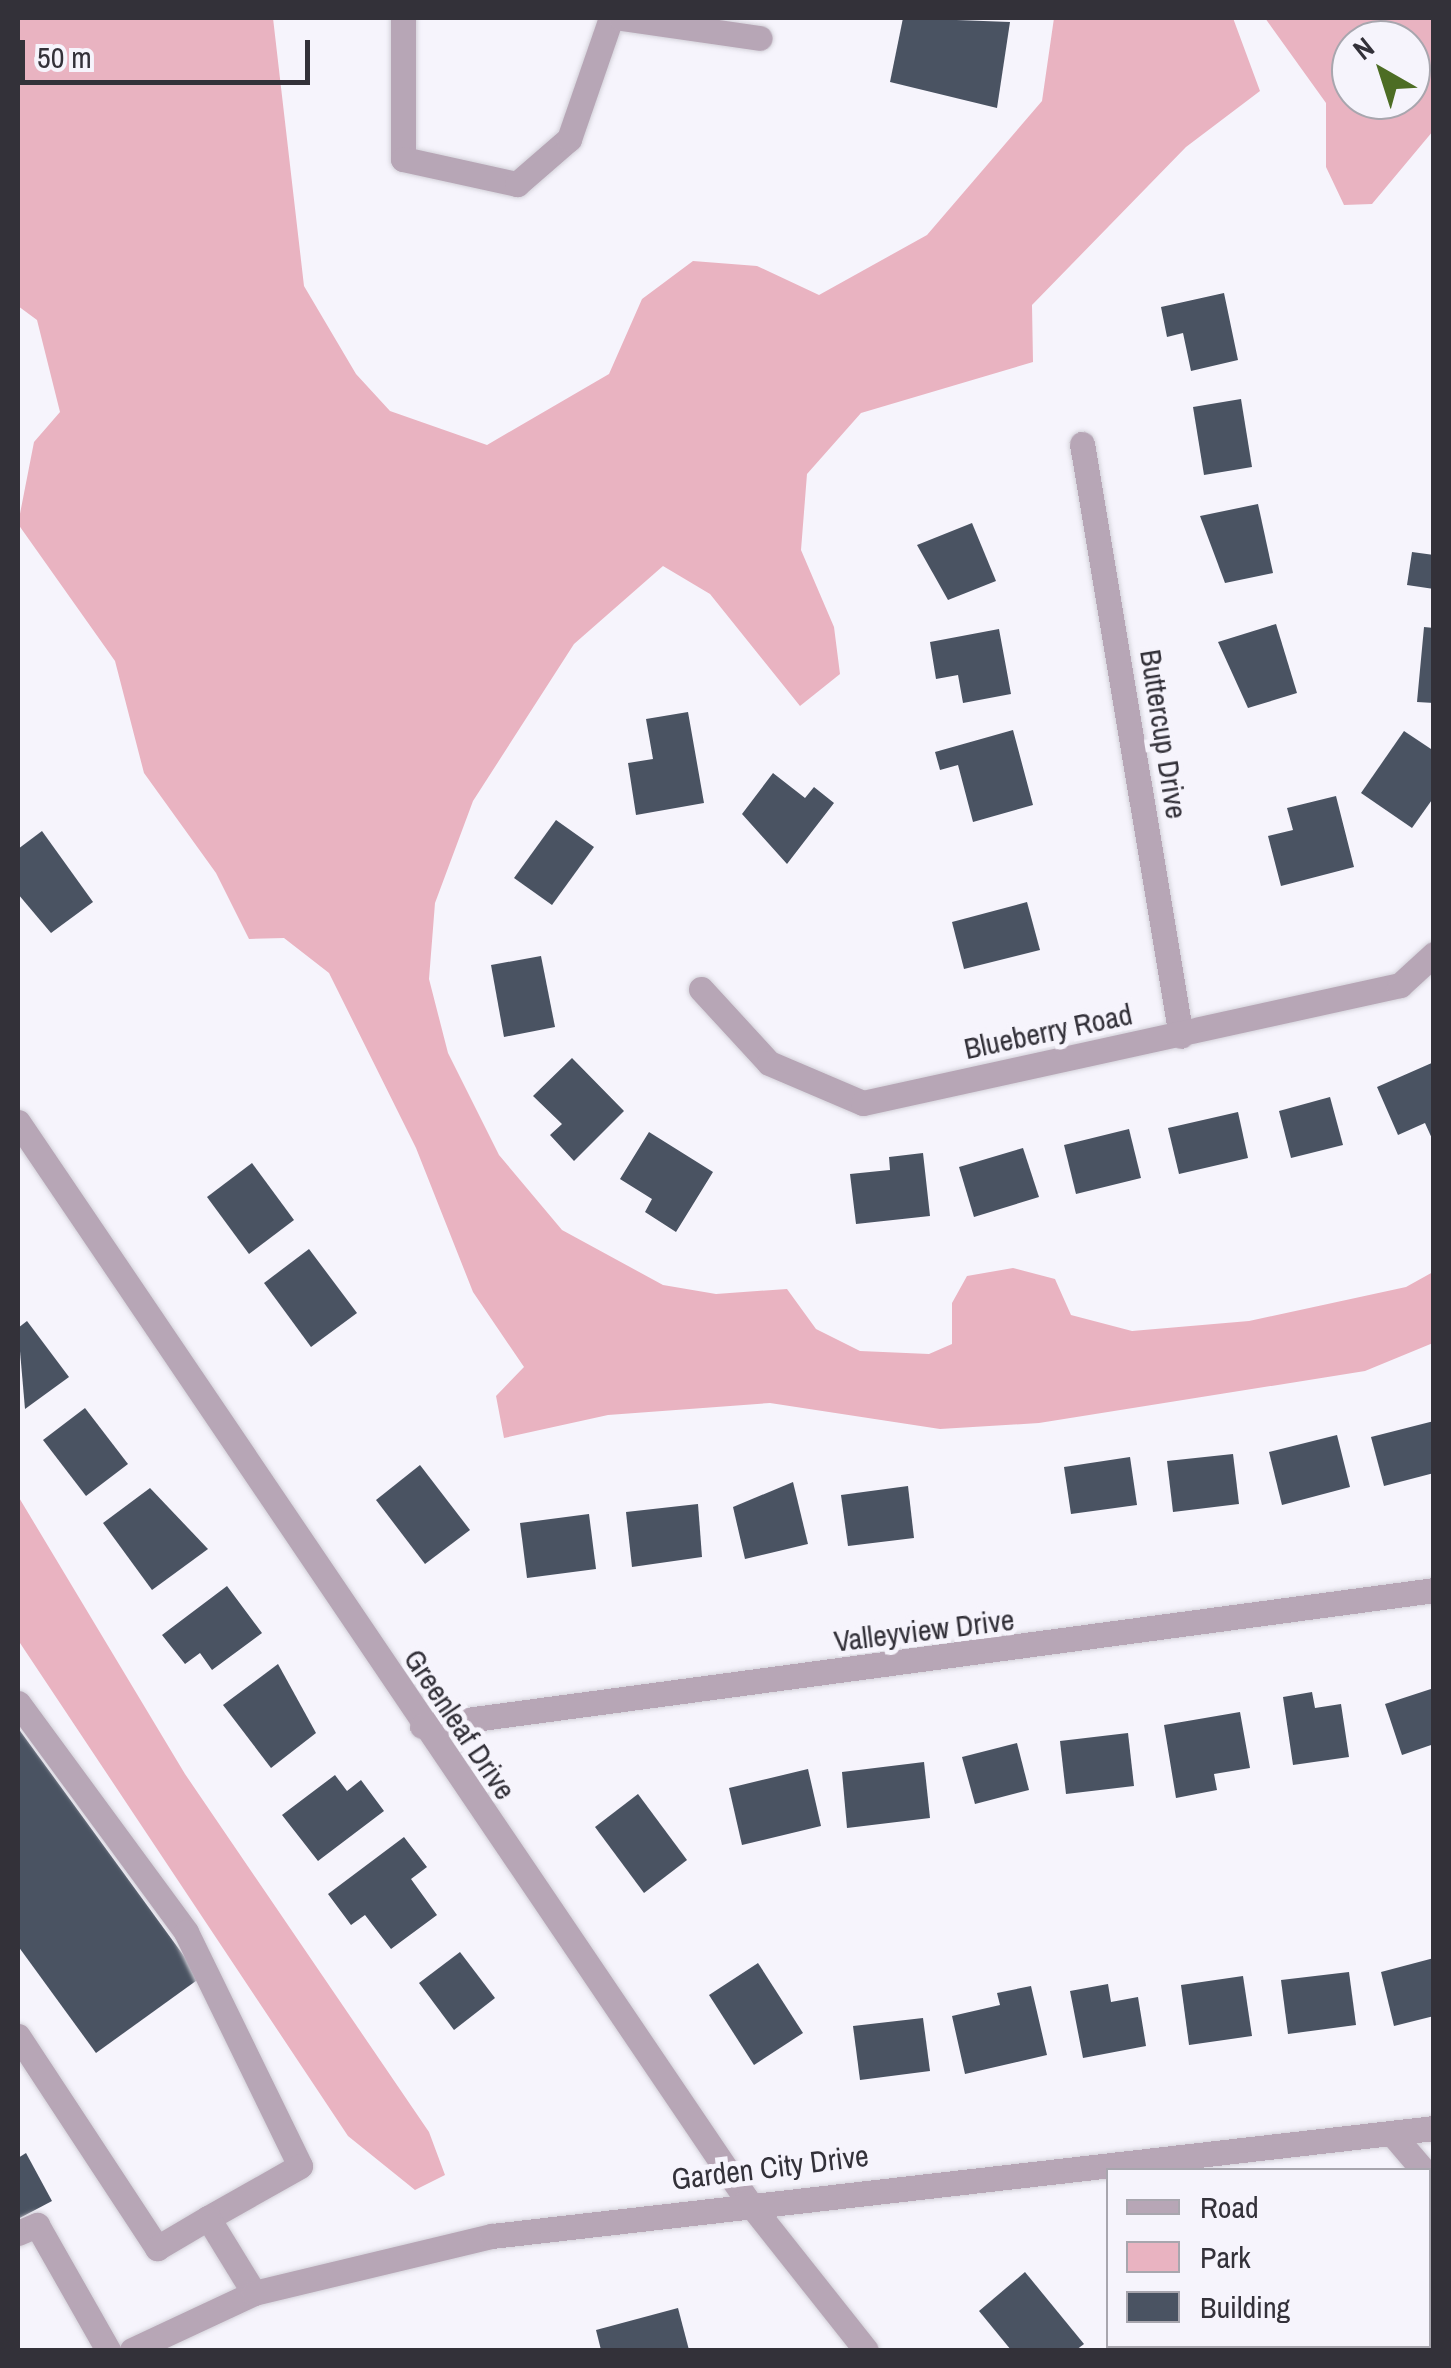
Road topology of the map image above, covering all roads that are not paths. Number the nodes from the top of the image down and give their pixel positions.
1 (403, 18) edge
2 (612, 18) edge
3 (621, 18) edge
4 (760, 38) dead end
5 (1082, 444) dead end
6 (1434, 954) edge
7 (701, 989) dead end
8 (1181, 1036) junction
9 (18, 1122) edge
10 (1434, 1590) edge
11 (18, 1703) edge
12 (422, 1726) junction
13 (20, 2044) edge
14 (1434, 2128) edge
15 (1394, 2136) junction
16 (1421, 2168) edge
17 (748, 2200) junction
18 (208, 2218) junction
19 (18, 2233) edge
20 (254, 2292) junction
21 (108, 2350) edge
22 (132, 2350) edge
23 (866, 2350) edge

1 - 2 street
3 - 4 street
5 - 8 street, Buttercup Drive
6 - 8 street, Blueberry Road
7 - 8 street, Blueberry Road
9 - 12 street, Greenleaf Drive
10 - 12 street, Valleyview Drive
11 - 18 street
12 - 17 street, Greenleaf Drive
13 - 18 street
14 - 15 street, Garden City Drive
15 - 16 street
15 - 17 street, Garden City Drive
17 - 20 street, Garden City Drive
17 - 23 street, Greenleaf Drive
18 - 20 street
19 - 21 street
20 - 22 street, Garden City Drive

